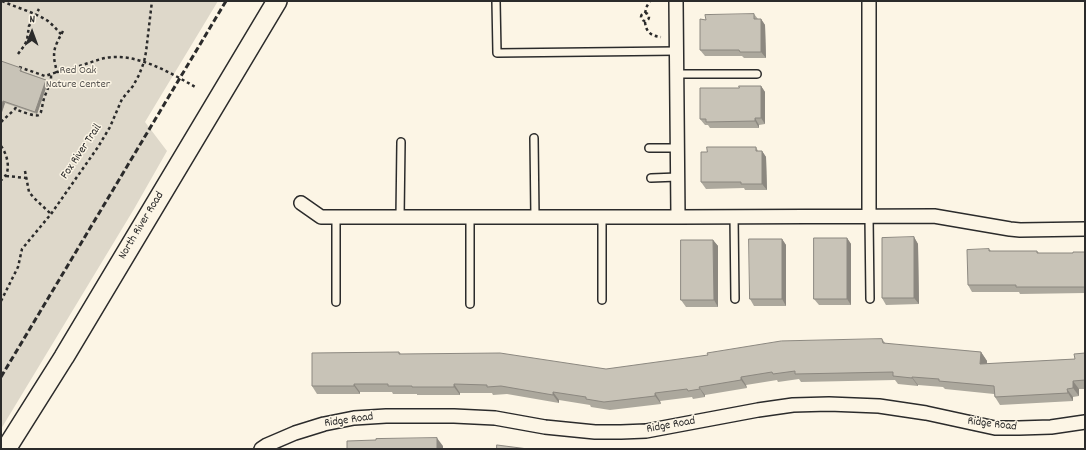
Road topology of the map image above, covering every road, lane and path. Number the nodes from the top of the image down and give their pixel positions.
1 (2, 1) edge
2 (152, 1) edge
3 (277, 1) edge
4 (496, 1) edge
5 (650, 1) edge
6 (676, 1) edge
7 (869, 1) edge
8 (39, 9) dead end
9 (645, 13) junction
10 (35, 15) junction
11 (645, 22) junction
12 (661, 37) dead end
13 (677, 51) junction
14 (18, 54) dead end
15 (144, 62) junction
16 (15, 66) edge
17 (29, 71) junction
18 (57, 72) junction
19 (51, 74) junction
20 (677, 74) junction
21 (757, 74) dead end
22 (28, 75) edge
23 (198, 88) dead end
24 (1, 122) edge
25 (534, 138) dead end
26 (401, 142) dead end
27 (1, 146) edge
28 (649, 148) dead end
29 (678, 148) junction
30 (25, 171) dead end
31 (6, 176) junction
32 (678, 177) junction
33 (27, 178) junction
34 (651, 178) dead end
35 (1, 180) edge
36 (301, 203) dead end
37 (51, 214) junction
38 (400, 216) junction
39 (470, 216) junction
40 (602, 216) junction
41 (734, 216) junction
42 (336, 217) junction
43 (535, 217) junction
44 (678, 217) junction
45 (869, 217) junction
46 (1085, 229) edge
47 (735, 299) dead end
48 (870, 299) dead end
49 (602, 300) dead end
50 (1, 301) edge
51 (336, 302) dead end
52 (470, 304) dead end
53 (1085, 422) edge
54 (6, 449) edge
55 (261, 449) edge

1 - 10 path
2 - 15 path, Fox River Trail
3 - 54 main road, North River Road
4 - 13 lane
5 - 9 path
6 - 13 street
7 - 45 street
8 - 10 path
9 - 11 path
9 - 11 path
10 - 14 path
10 - 18 path
11 - 12 path
13 - 20 street
15 - 18 path
15 - 23 path
15 - 37 path, Fox River Trail
16 - 17 path
17 - 19 path
17 - 22 path
18 - 19 path
19 - 24 path
20 - 21 lane
20 - 29 street
25 - 43 lane
26 - 38 lane
27 - 31 path
28 - 29 lane
29 - 32 street
30 - 33 path
31 - 33 path
31 - 35 path
32 - 34 lane
32 - 44 street
33 - 37 path
36 - 42 street
37 - 50 path, Fox River Trail
38 - 39 street
38 - 42 street
39 - 43 street
39 - 52 lane
40 - 43 street
40 - 44 street
40 - 49 lane
41 - 44 street
41 - 45 street
41 - 47 lane
42 - 51 lane
45 - 46 street
45 - 48 lane
53 - 55 street, Ridge Road

